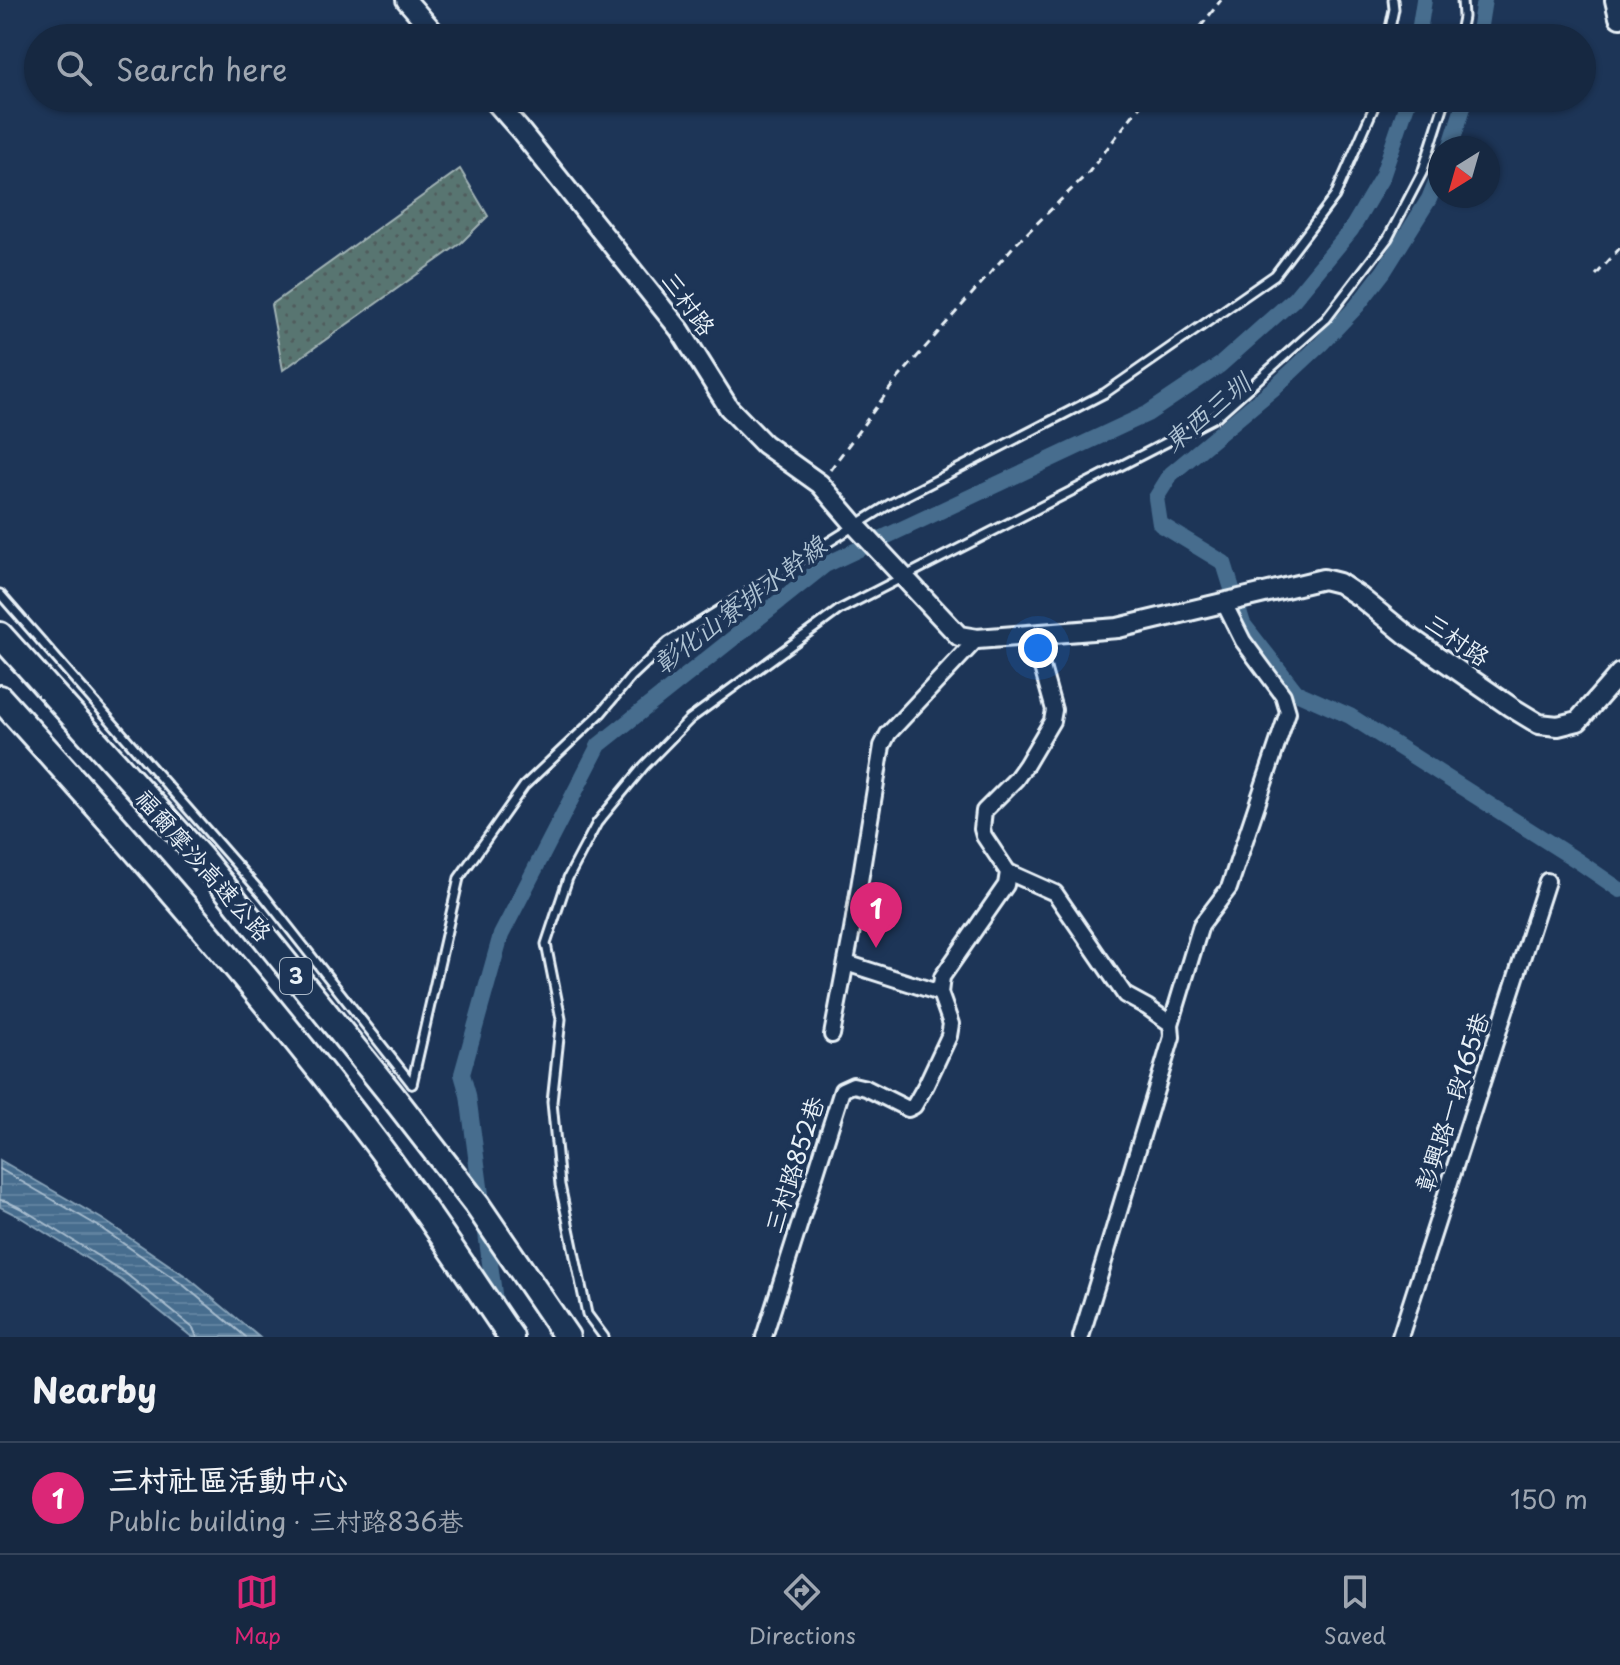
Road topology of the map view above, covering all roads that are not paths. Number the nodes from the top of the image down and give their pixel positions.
1 (406, 0) edge
2 (1393, 0) edge
3 (1462, 0) edge
4 (1616, 0) edge
5 (1620, 17) edge
6 (427, 24) edge
7 (1391, 24) edge
8 (1462, 24) edge
9 (504, 112) edge
10 (1372, 112) edge
11 (1442, 112) edge
12 (856, 526) junction
13 (900, 572) junction
14 (0, 594) edge
15 (1227, 602) junction
16 (0, 635) edge
17 (1033, 635) junction
18 (977, 639) junction
19 (1620, 673) edge
20 (0, 698) edge
21 (1008, 872) junction
22 (1547, 881) dead end
23 (846, 963) junction
24 (940, 993) junction
25 (1171, 1024) junction
26 (832, 1035) dead end
27 (511, 1337) edge
28 (567, 1337) edge
29 (604, 1337) edge
30 (764, 1337) edge
31 (1081, 1337) edge
32 (1400, 1337) edge

1 - 6 street
2 - 7 lane
3 - 8 lane
4 - 5 main road
9 - 12 street, 三村路
10 - 12 lane
11 - 13 lane
12 - 13 street, 三村路
12 - 14 lane
13 - 18 street
13 - 29 lane
15 - 17 street
15 - 19 street, 三村路
15 - 25 street
16 - 28 highway, 福爾摩沙高速公路 / 3
17 - 18 street
17 - 21 street
18 - 23 street
20 - 27 highway, 福爾摩沙高速公路 / 3
21 - 24 street
21 - 25 street
22 - 32 street, 彰興路一段165巷
23 - 24 street
23 - 26 street
24 - 30 street, 三村路852巷
25 - 31 street

